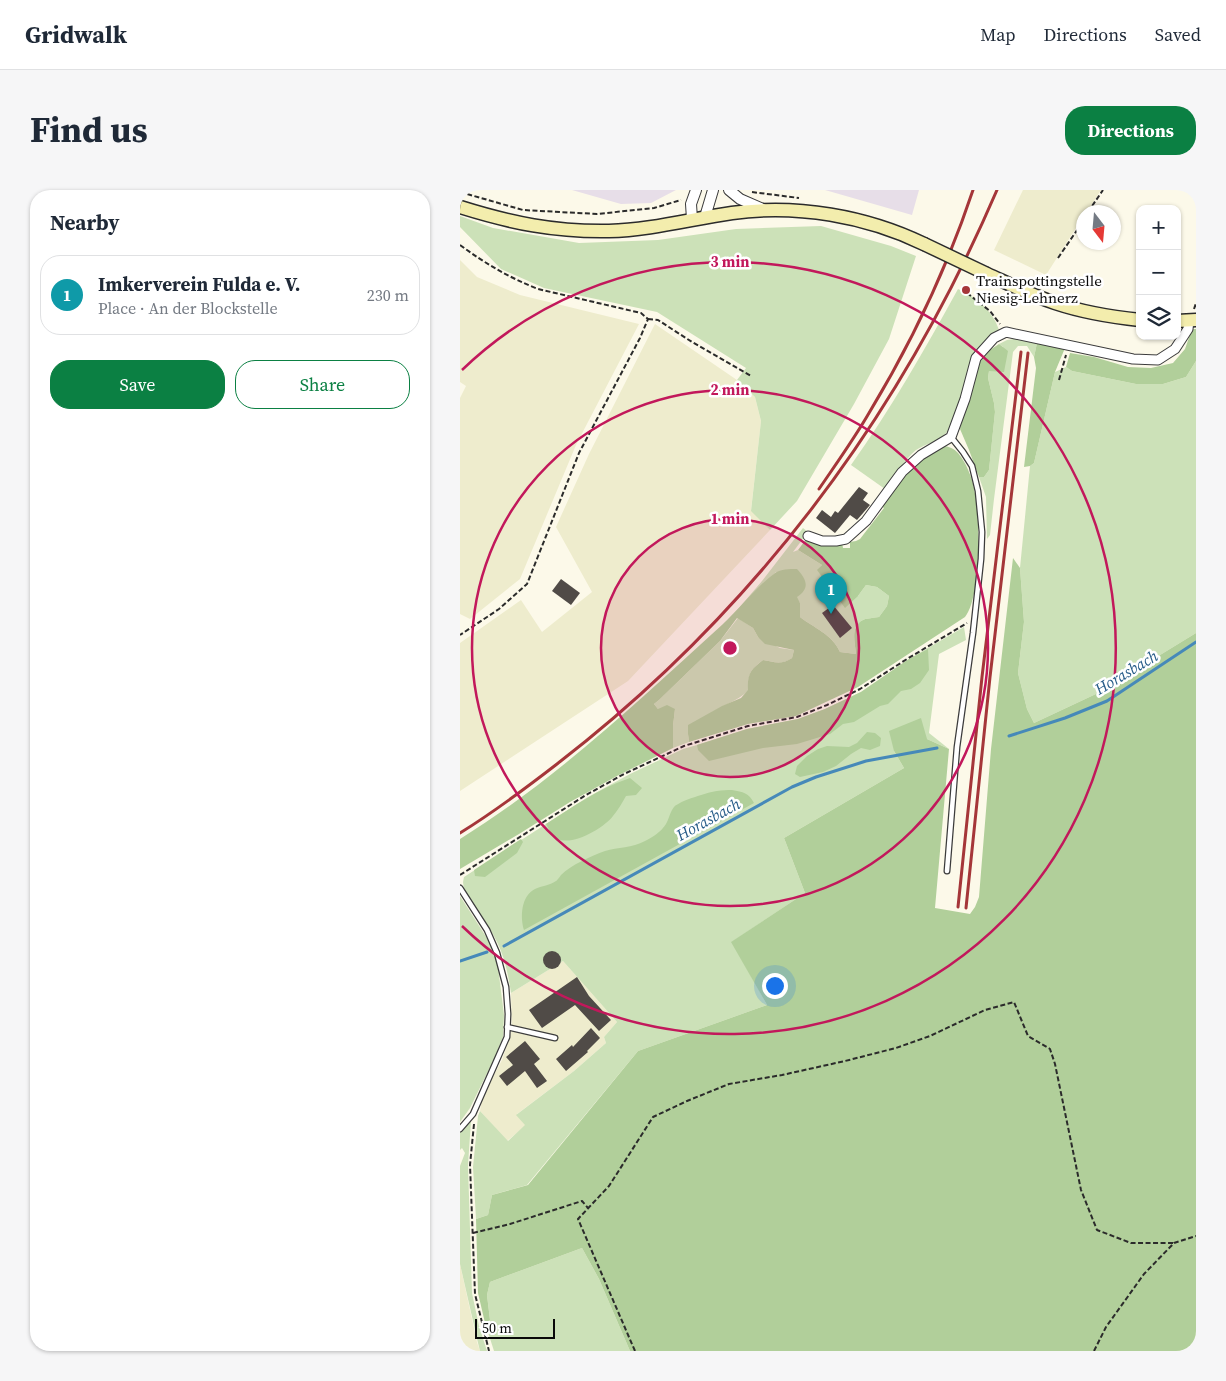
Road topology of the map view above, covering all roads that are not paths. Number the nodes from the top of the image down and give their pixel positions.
1 (696, 190) edge
2 (713, 190) edge
3 (729, 190) edge
4 (460, 206) edge
5 (766, 210) junction
6 (705, 217) junction
7 (692, 219) junction
8 (1136, 319) edge
9 (1187, 320) edge
10 (951, 437) junction
11 (808, 536) dead end
12 (947, 871) dead end
13 (460, 888) edge
14 (508, 1027) junction
15 (555, 1038) dead end
16 (460, 1128) edge

1 - 7 street
2 - 6 street
3 - 5 street
4 - 7 main road
5 - 6 main road
5 - 8 main road, bridge
6 - 7 main road
9 - 10 street
10 - 11 street
10 - 12 lane
13 - 14 lane
14 - 15 lane
14 - 16 lane

